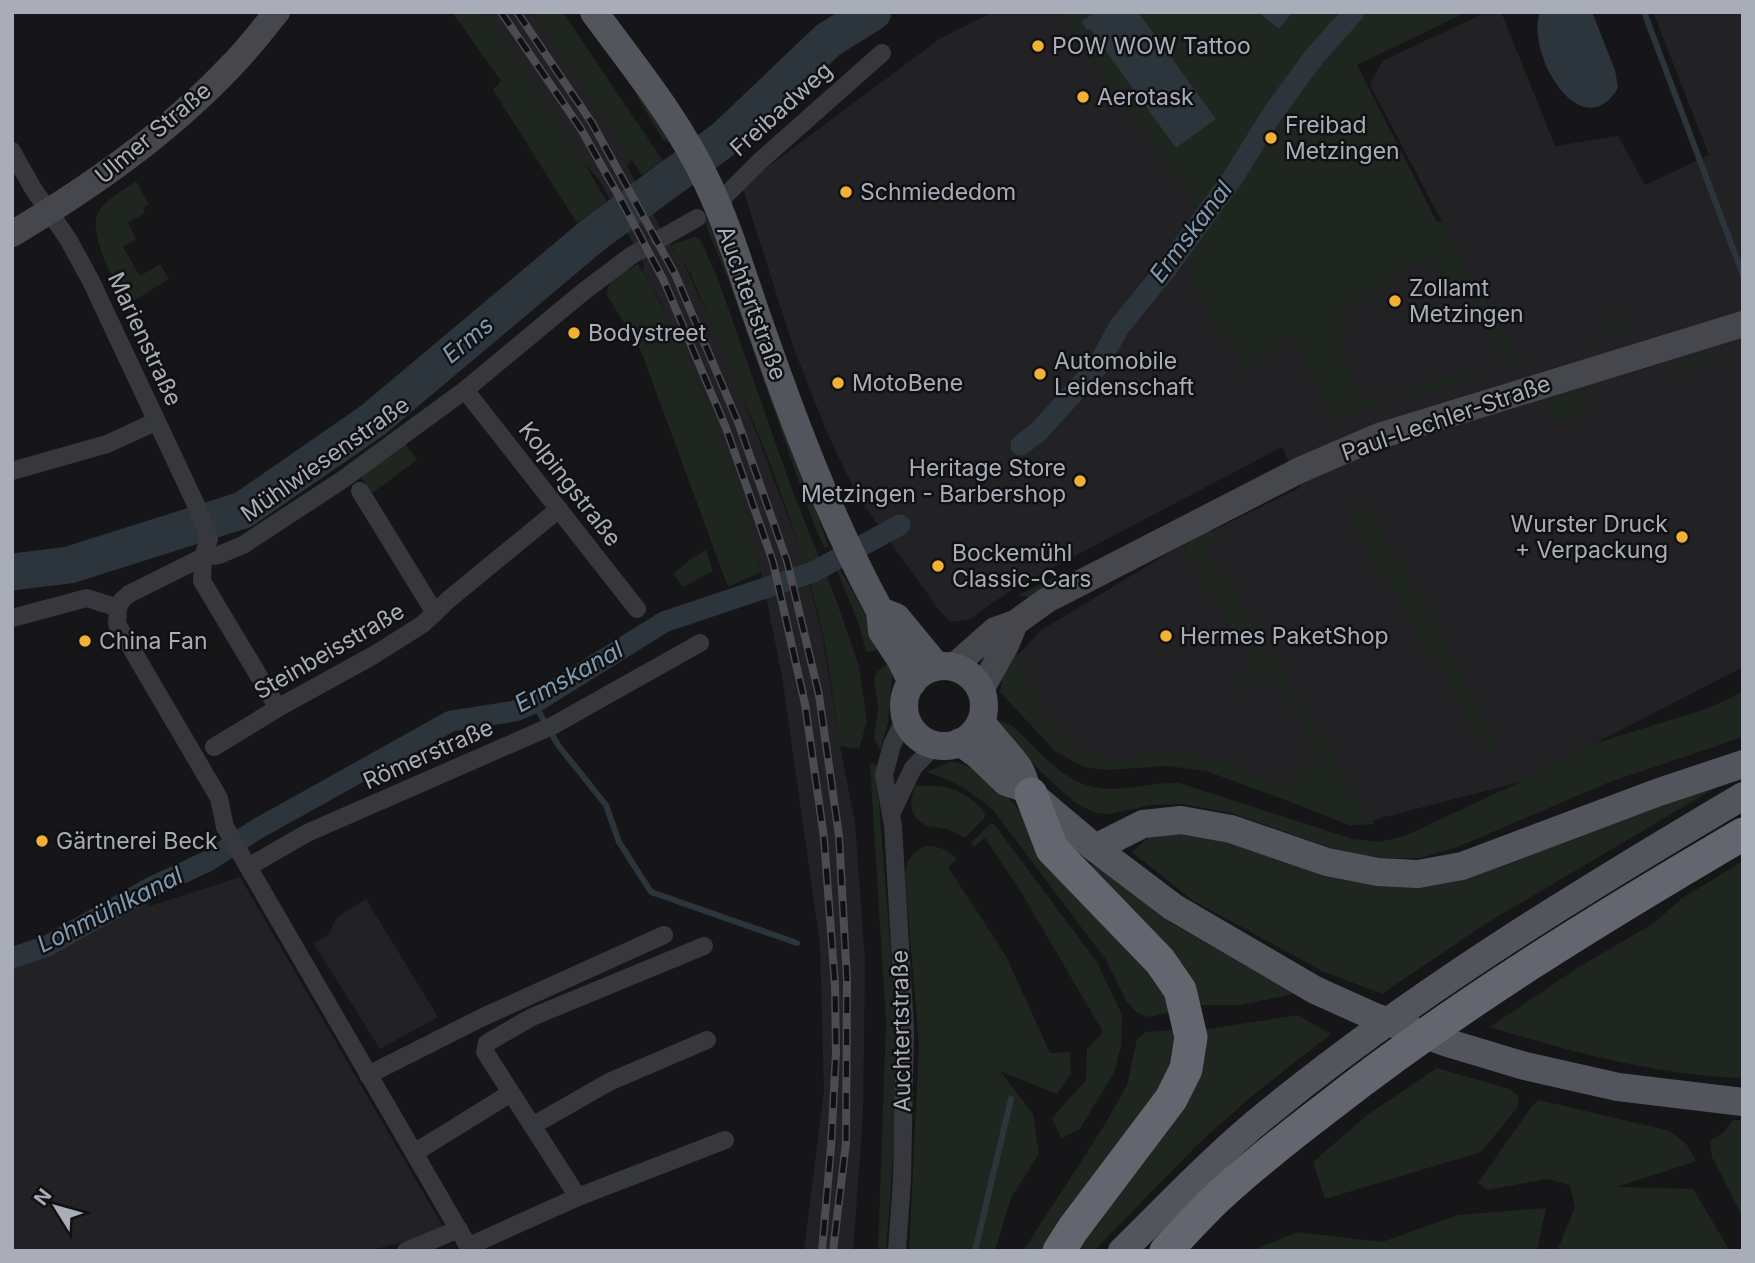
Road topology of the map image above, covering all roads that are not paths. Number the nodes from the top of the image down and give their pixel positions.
1 (277, 12) edge
2 (594, 12) edge
3 (882, 53) dead end
4 (12, 151) edge
5 (708, 202) junction
6 (49, 212) junction
7 (12, 234) edge
8 (660, 239) tunnel mouth
9 (632, 255) tunnel mouth
10 (1743, 324) edge
11 (465, 390) junction
12 (155, 422) junction
13 (12, 471) edge
14 (360, 491) dead end
15 (559, 509) junction
16 (203, 557) junction
17 (118, 608) junction
18 (637, 609) dead end
19 (880, 611) junction
20 (435, 612) junction
21 (12, 618) edge
22 (1015, 623) junction
23 (700, 643) dead end
24 (945, 667) junction
25 (912, 683) junction
26 (981, 690) junction
27 (278, 708) junction
28 (905, 716) junction
29 (981, 721) junction
30 (948, 744) junction
31 (214, 747) dead end
32 (1743, 764) edge
33 (1029, 791) junction
34 (1743, 796) edge
35 (892, 812) junction
36 (1743, 834) edge
37 (1095, 848) junction
38 (245, 862) junction
39 (664, 935) dead end
40 (704, 946) dead end
41 (707, 1040) dead end
42 (368, 1075) junction
43 (511, 1093) junction
44 (1743, 1102) edge
45 (532, 1126) junction
46 (726, 1140) dead end
47 (414, 1153) junction
48 (578, 1197) junction
49 (459, 1229) junction
50 (470, 1248) edge
51 (406, 1251) edge
52 (897, 1251) edge
53 (1059, 1251) edge
54 (1122, 1251) edge
55 (1166, 1251) edge

1 - 6 street, Ulmer Straße
2 - 5 main road, Auchtertstraße
3 - 5 street, Freibadweg
4 - 6 street, Marienstraße
5 - 8 street
5 - 19 main road, Auchtertstraße
6 - 7 street, Ulmer Straße
6 - 12 street, Marienstraße
9 - 11 street, Mühlwiesenstraße
10 - 22 street, Paul-Lechler-Straße
11 - 15 street, Kolpingstraße
11 - 16 street, Mühlwiesenstraße
12 - 13 street
12 - 16 street, Marienstraße
14 - 20 street
15 - 18 street, Kolpingstraße
15 - 20 street, Steinbeisstraße
16 - 17 street, Mühlwiesenstraße
16 - 27 street
17 - 21 street
17 - 38 street
19 - 24 main road, Auchtertstraße
19 - 25 main road, Auchtertstraße
20 - 27 street, Steinbeisstraße
22 - 24 street, Paul-Lechler-Straße
22 - 26 street, Paul-Lechler-Straße
23 - 38 street, Römerstraße
24 - 25 main road
24 - 26 main road
25 - 28 main road
26 - 29 main road
27 - 31 street, Steinbeisstraße
28 - 30 main road
28 - 35 street, Auchtertstraße
29 - 30 main road
29 - 33 main road
30 - 33 main road
30 - 35 street, Auchtertstraße
32 - 37 main road
33 - 37 main road
33 - 53 highway
34 - 54 main road
35 - 52 street, Auchtertstraße
36 - 55 highway
37 - 44 main road
38 - 42 street
39 - 42 street
40 - 43 street
41 - 45 street
42 - 47 street
43 - 45 street
43 - 47 street
45 - 48 street
46 - 48 street
47 - 49 street
48 - 50 street
49 - 50 street
49 - 51 street

